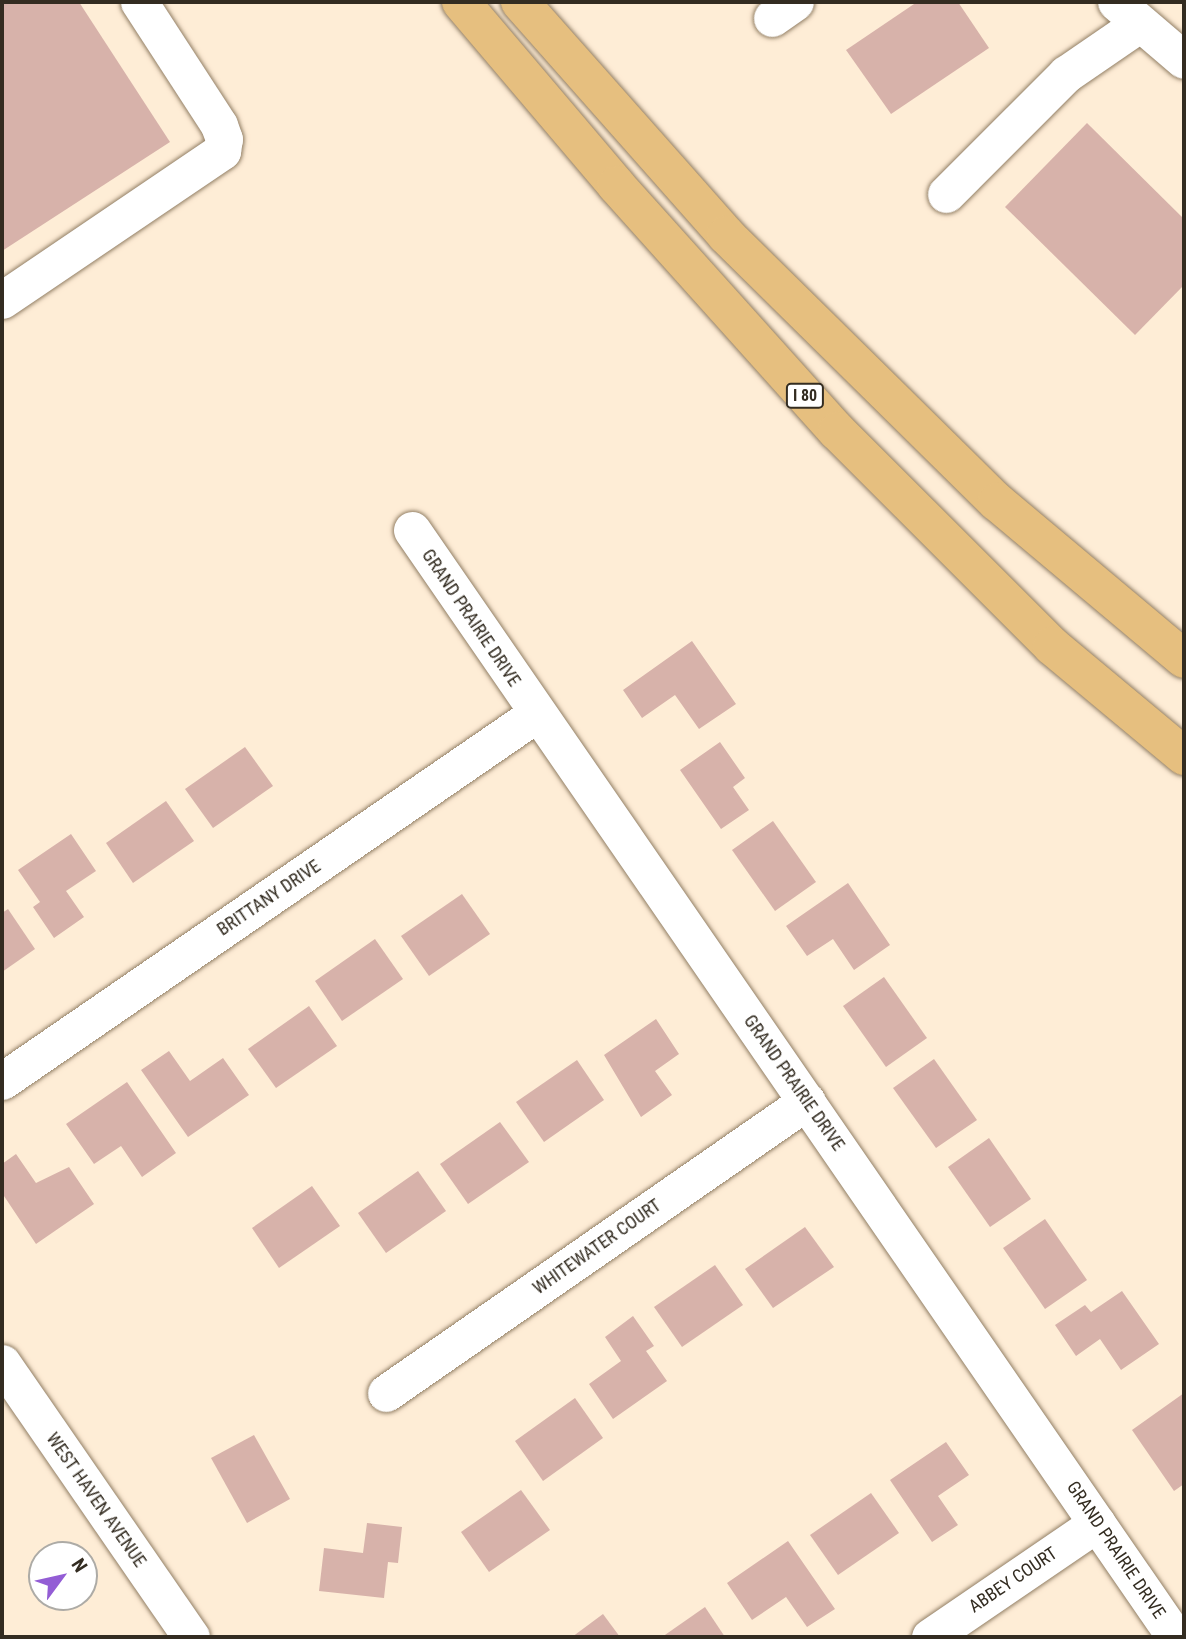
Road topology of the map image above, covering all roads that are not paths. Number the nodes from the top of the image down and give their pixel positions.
1 (139, 2) edge
2 (461, 2) edge
3 (520, 2) edge
4 (1130, 10) edge
5 (1184, 60) edge
6 (946, 194) dead end
7 (2, 300) edge
8 (412, 530) dead end
9 (1184, 659) edge
10 (536, 715) junction
11 (1184, 756) edge
12 (2, 1081) edge
13 (807, 1101) junction
14 (2, 1363) edge
15 (386, 1393) dead end
16 (1097, 1522) junction
17 (191, 1637) edge
18 (930, 1637) edge
19 (1175, 1637) edge

1 - 7 street
2 - 11 highway, I 80
3 - 9 highway
4 - 5 street
4 - 6 street
8 - 10 street, GRAND PRAIRIE DRIVE
10 - 12 street, BRITTANY DRIVE
10 - 13 street, GRAND PRAIRIE DRIVE
13 - 15 street, WHITEWATER COURT
13 - 16 street, GRAND PRAIRIE DRIVE
14 - 17 street, WEST HAVEN AVENUE
16 - 18 street, ABBEY COURT
16 - 19 street, GRAND PRAIRIE DRIVE

